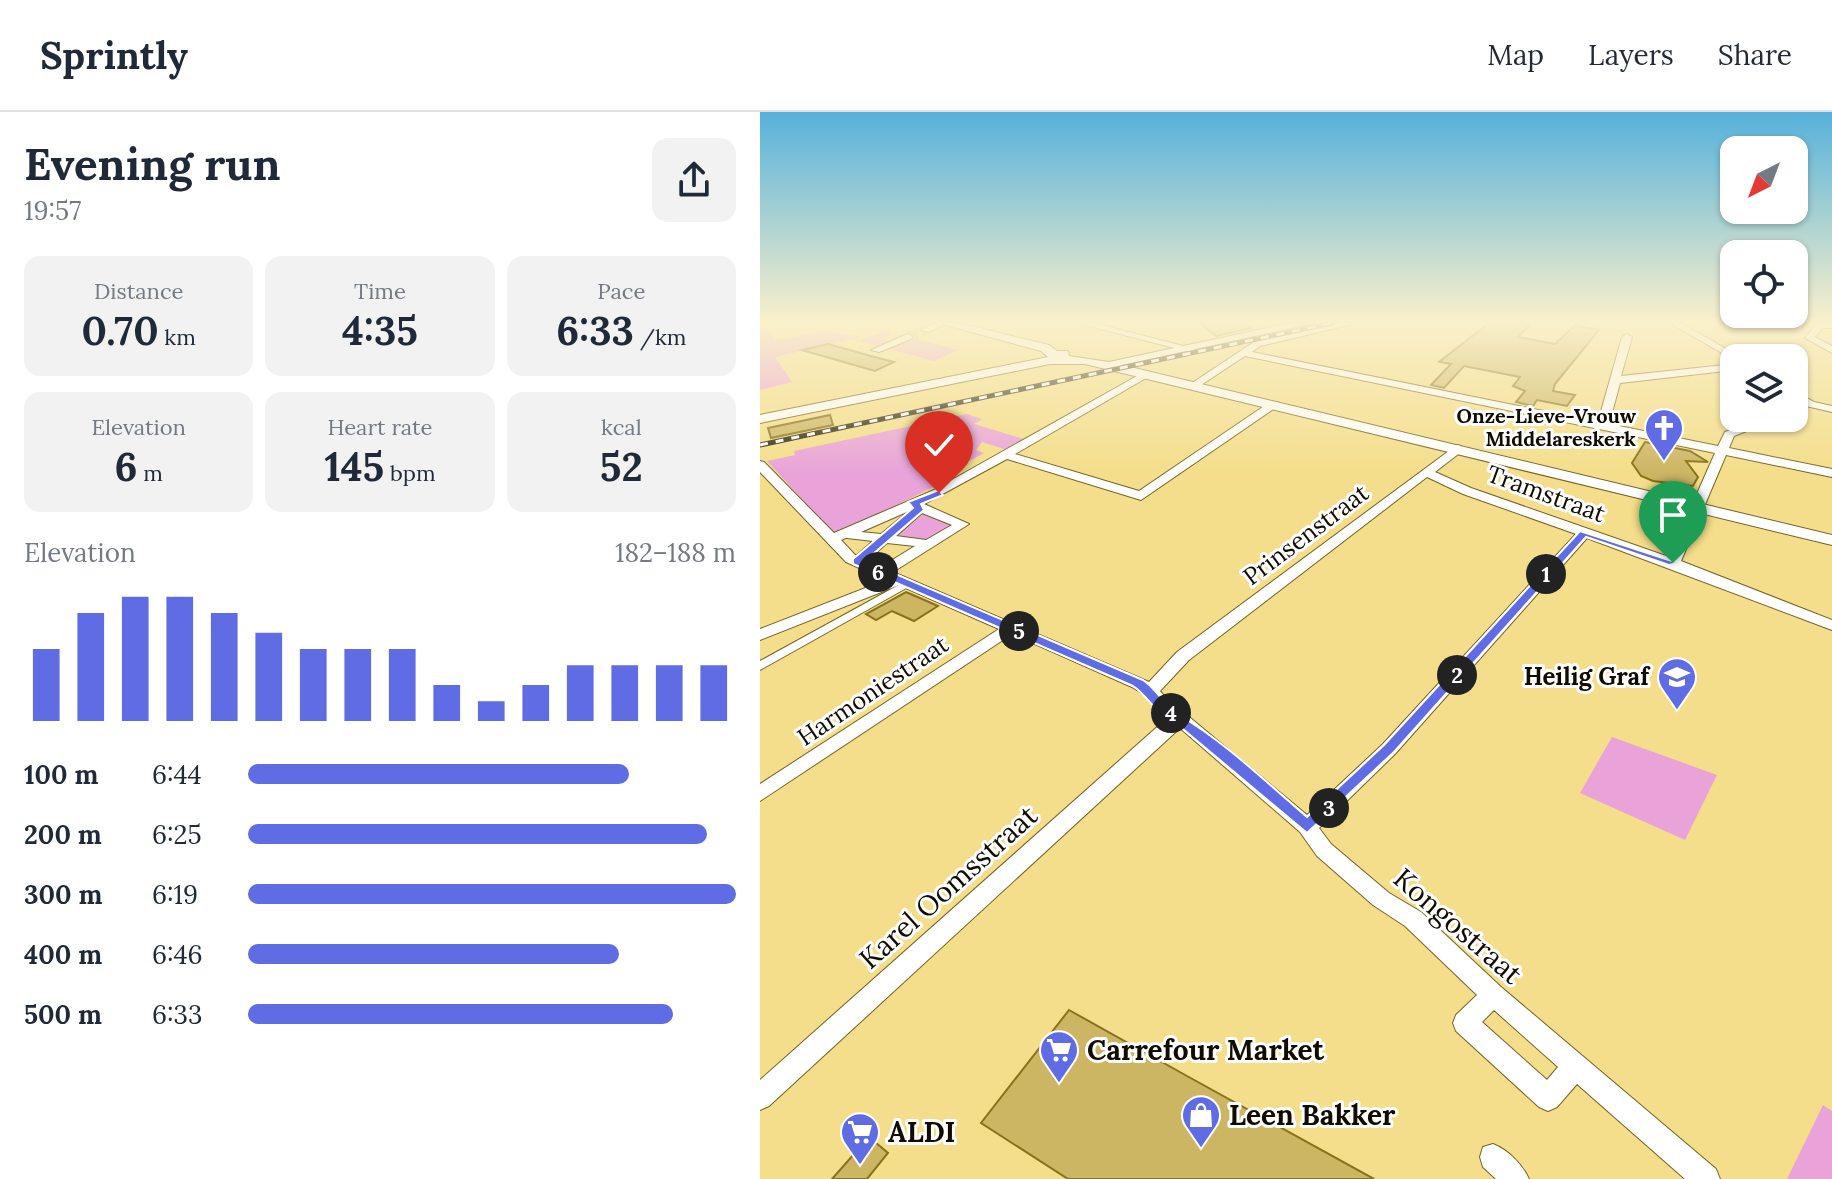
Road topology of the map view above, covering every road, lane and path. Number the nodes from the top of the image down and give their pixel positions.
1 (987, 373) edge
2 (1142, 373) joint
3 (1213, 373) edge
4 (1341, 373) edge
5 (1619, 373) edge
6 (1682, 373) edge
7 (1617, 380) junction
8 (1194, 385) junction
9 (1832, 403) edge
10 (1274, 404) junction
11 (1810, 404) joint
12 (1832, 409) edge
13 (760, 419) edge
14 (1603, 426) junction
15 (1734, 432) edge
16 (1457, 449) junction
17 (1722, 450) junction
18 (1005, 455) junction
19 (761, 469) edge
20 (1426, 472) junction
21 (1832, 473) edge
22 (916, 506) junction
23 (1699, 507) junction
24 (1584, 533) junction
25 (839, 536) junction
26 (886, 539) junction
27 (1832, 540) edge
28 (928, 544) junction
29 (857, 562) junction
30 (1673, 563) junction
31 (880, 573) junction
32 (901, 582) junction
33 (1832, 625) edge
34 (1012, 627) junction
35 (760, 635) edge
36 (760, 666) edge
37 (1151, 691) junction
38 (1174, 719) junction
39 (760, 794) edge
40 (1307, 827) junction
41 (1493, 995) junction
42 (1575, 1067) junction
43 (760, 1097) edge
44 (1493, 1157) dead end
45 (1515, 1179) edge
46 (1706, 1179) edge

1 - 13 street
2 - 8 street
2 - 18 street
3 - 8 street
4 - 14 street
5 - 7 street
6 - 7 street
7 - 14 street
8 - 10 street
9 - 11 street
10 - 16 street
10 - 18 street
11 - 12 street
14 - 17 street
15 - 17 street
16 - 20 street, Prinsenstraat
16 - 23 street
17 - 21 street
17 - 23 street
18 - 22 street
19 - 25 street
20 - 24 street, Tramstraat
20 - 37 street, Prinsenstraat
22 - 25 street
22 - 26 street
22 - 28 street
23 - 27 street
23 - 30 street
24 - 30 street, Tramstraat
24 - 40 street
25 - 26 street
25 - 29 street
26 - 28 street
26 - 29 street
28 - 31 street
29 - 31 street
30 - 33 street, Tramstraat
31 - 32 street
32 - 34 street
32 - 35 street
32 - 36 street
34 - 37 street
34 - 39 street, Harmoniestraat
37 - 38 street, Kongostraat
38 - 40 street, Kongostraat
38 - 43 street, Karel Oomsstraat
40 - 41 street, Kongostraat
41 - 42 street, Kongostraat
41 - 42 street
42 - 46 street, Kongostraat
44 - 45 street

